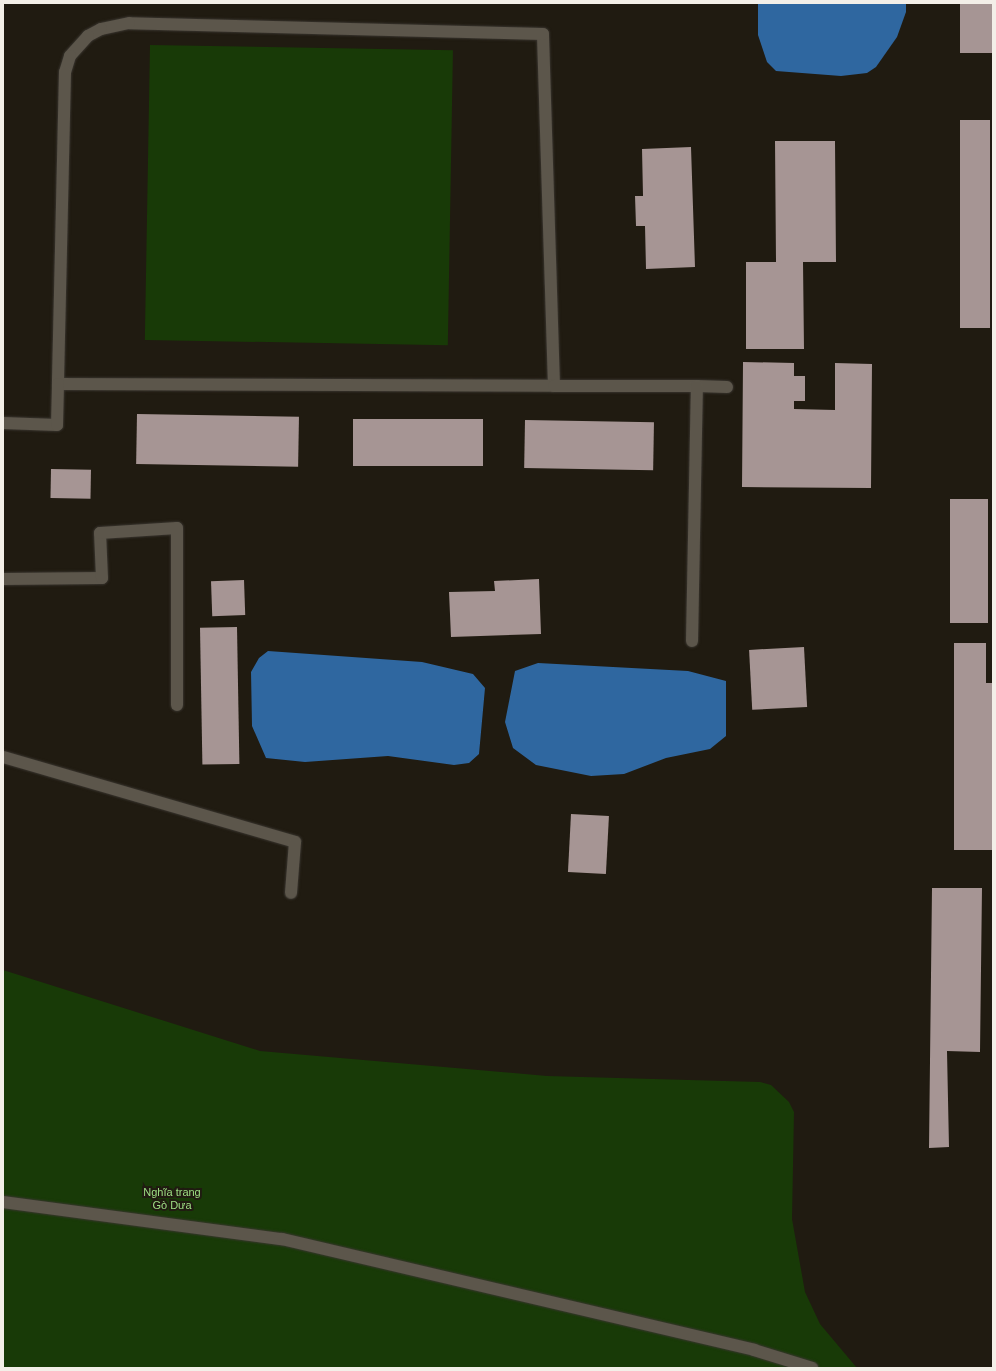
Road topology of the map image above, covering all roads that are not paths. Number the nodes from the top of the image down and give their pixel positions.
1 (58, 384) junction
2 (554, 386) junction
3 (697, 386) junction
4 (727, 386) dead end
5 (3, 423) edge
6 (3, 579) edge
7 (692, 642) dead end
8 (177, 705) dead end
9 (3, 757) edge
10 (291, 893) dead end
11 (3, 1202) edge
12 (812, 1368) edge

1 - 2 lane
1 - 2 lane
1 - 5 lane
2 - 3 lane
3 - 4 lane
3 - 7 lane
6 - 8 lane
9 - 10 lane
11 - 12 lane

